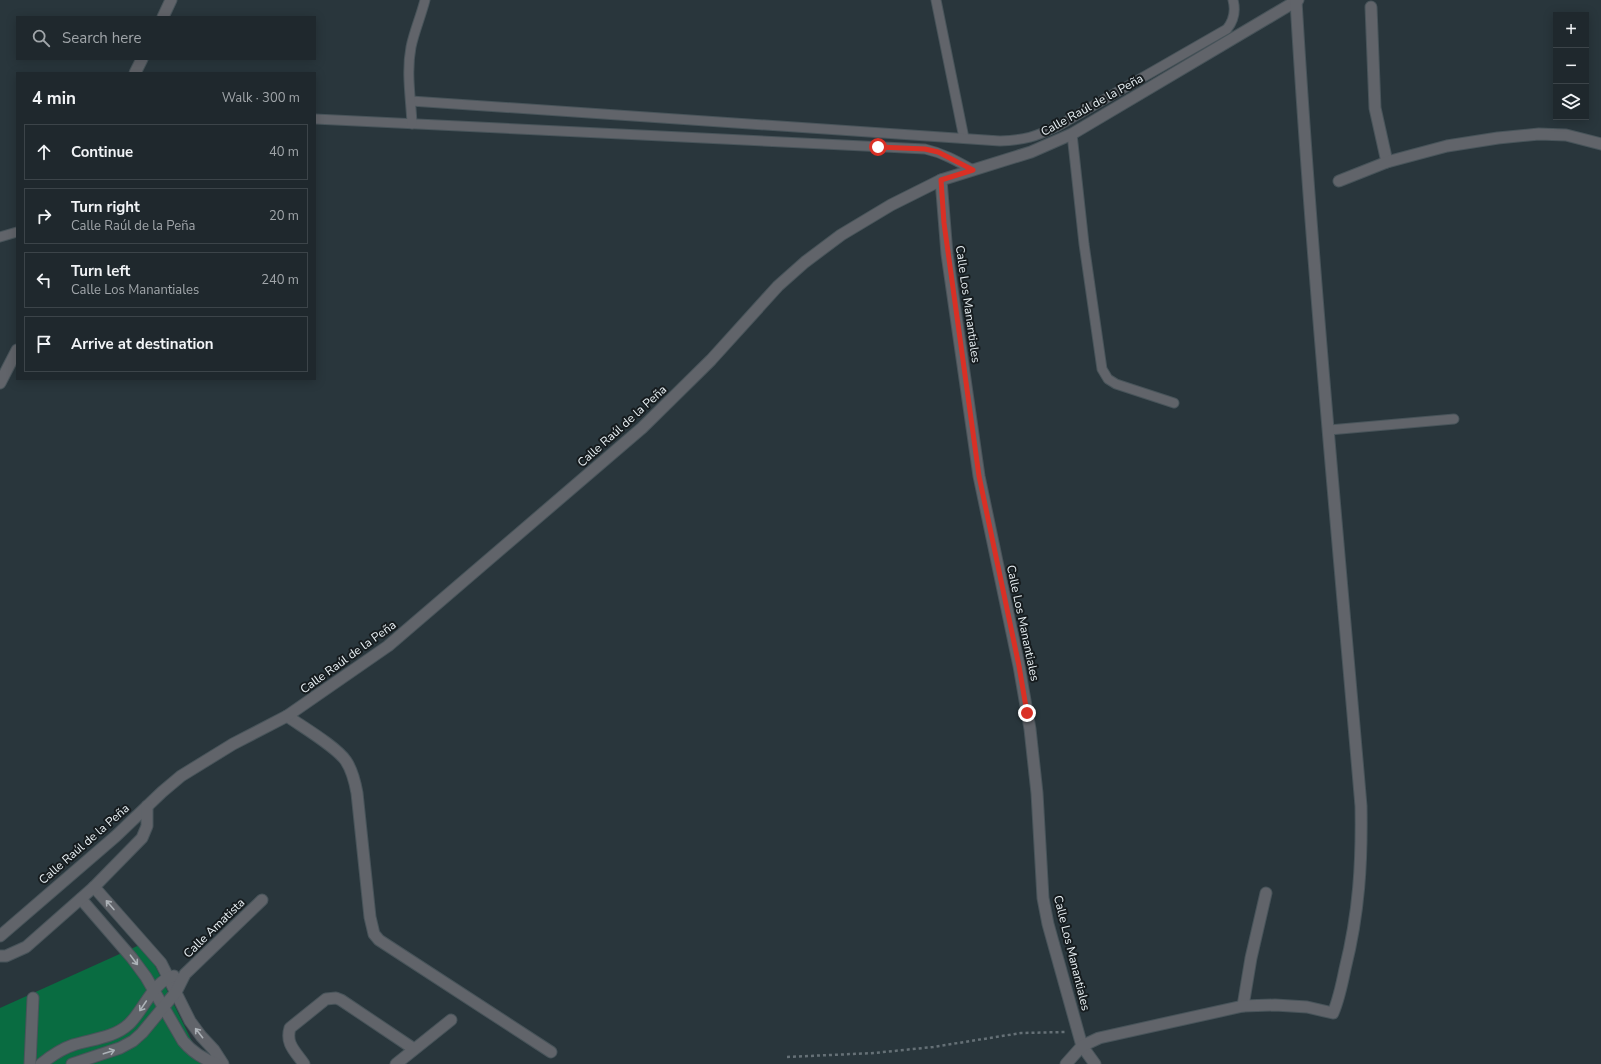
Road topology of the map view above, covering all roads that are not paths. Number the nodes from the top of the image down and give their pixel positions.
1 (425, 0) edge
2 (936, 0) edge
3 (1233, 0) edge
4 (169, 1) edge
5 (1297, 1) edge
6 (1372, 7) dead end
7 (163, 16) edge
8 (142, 60) edge
9 (136, 72) edge
10 (411, 101) junction
11 (316, 119) edge
12 (412, 124) junction
13 (1072, 134) junction
14 (964, 138) junction
15 (1601, 144) edge
16 (1387, 162) junction
17 (973, 170) junction
18 (941, 180) junction
19 (1339, 181) dead end
20 (16, 232) edge
21 (0, 237) edge
22 (16, 352) edge
23 (0, 383) edge
24 (1174, 403) dead end
25 (1454, 419) dead end
26 (1329, 430) junction
27 (287, 716) junction
28 (147, 806) junction
29 (94, 887) junction
30 (1266, 893) dead end
31 (81, 899) junction
32 (262, 900) dead end
33 (129, 927) junction
34 (0, 936) edge
35 (116, 939) junction
36 (0, 956) edge
37 (185, 974) junction
38 (169, 977) junction
39 (154, 990) junction
40 (176, 992) junction
41 (34, 998) dead end
42 (1243, 1006) junction
43 (163, 1008) junction
44 (451, 1020) dead end
45 (1082, 1046) junction
46 (414, 1049) junction
47 (551, 1052) dead end
48 (30, 1064) edge
49 (41, 1064) edge
50 (72, 1064) edge
51 (217, 1064) edge
52 (223, 1064) edge
53 (303, 1064) edge
54 (396, 1064) edge
55 (1066, 1064) edge
56 (1095, 1064) edge

1 - 10 lane
2 - 14 lane
3 - 14 lane
4 - 7 street
5 - 13 street, Calle Raúl de la Peña
5 - 26 street
6 - 16 street
8 - 9 street
10 - 12 lane
10 - 14 lane
11 - 12 lane
12 - 17 lane
13 - 17 street, Calle Raúl de la Peña
13 - 24 lane
15 - 16 street
16 - 19 street
17 - 18 street, Calle Raúl de la Peña
18 - 27 street, Calle Raúl de la Peña
18 - 45 street, Calle Los Manantiales
20 - 21 lane
22 - 23 street
25 - 26 lane
26 - 42 street
27 - 28 street, Calle Raúl de la Peña
27 - 47 street
28 - 29 street
28 - 34 street, Calle Raúl de la Peña
29 - 31 street
33 -> 29 street
30 - 42 street
31 - 35 street
31 - 36 street
32 - 37 street, Calle Amatista
33 - 35 street
33 - 38 street
35 -> 39 street
37 - 38 street, Calle Amatista
37 - 40 street, Calle Amatista
38 - 39 street
38 - 40 street
39 - 43 street
39 -> 49 street
40 - 43 street, Calle Amatista
52 -> 40 street
41 - 48 street
42 - 45 street
50 -> 43 street, Calle Amatista
43 - 51 street
44 - 46 street
45 - 55 street
45 - 56 street, Calle Los Manantiales
46 - 53 street
46 - 54 street

